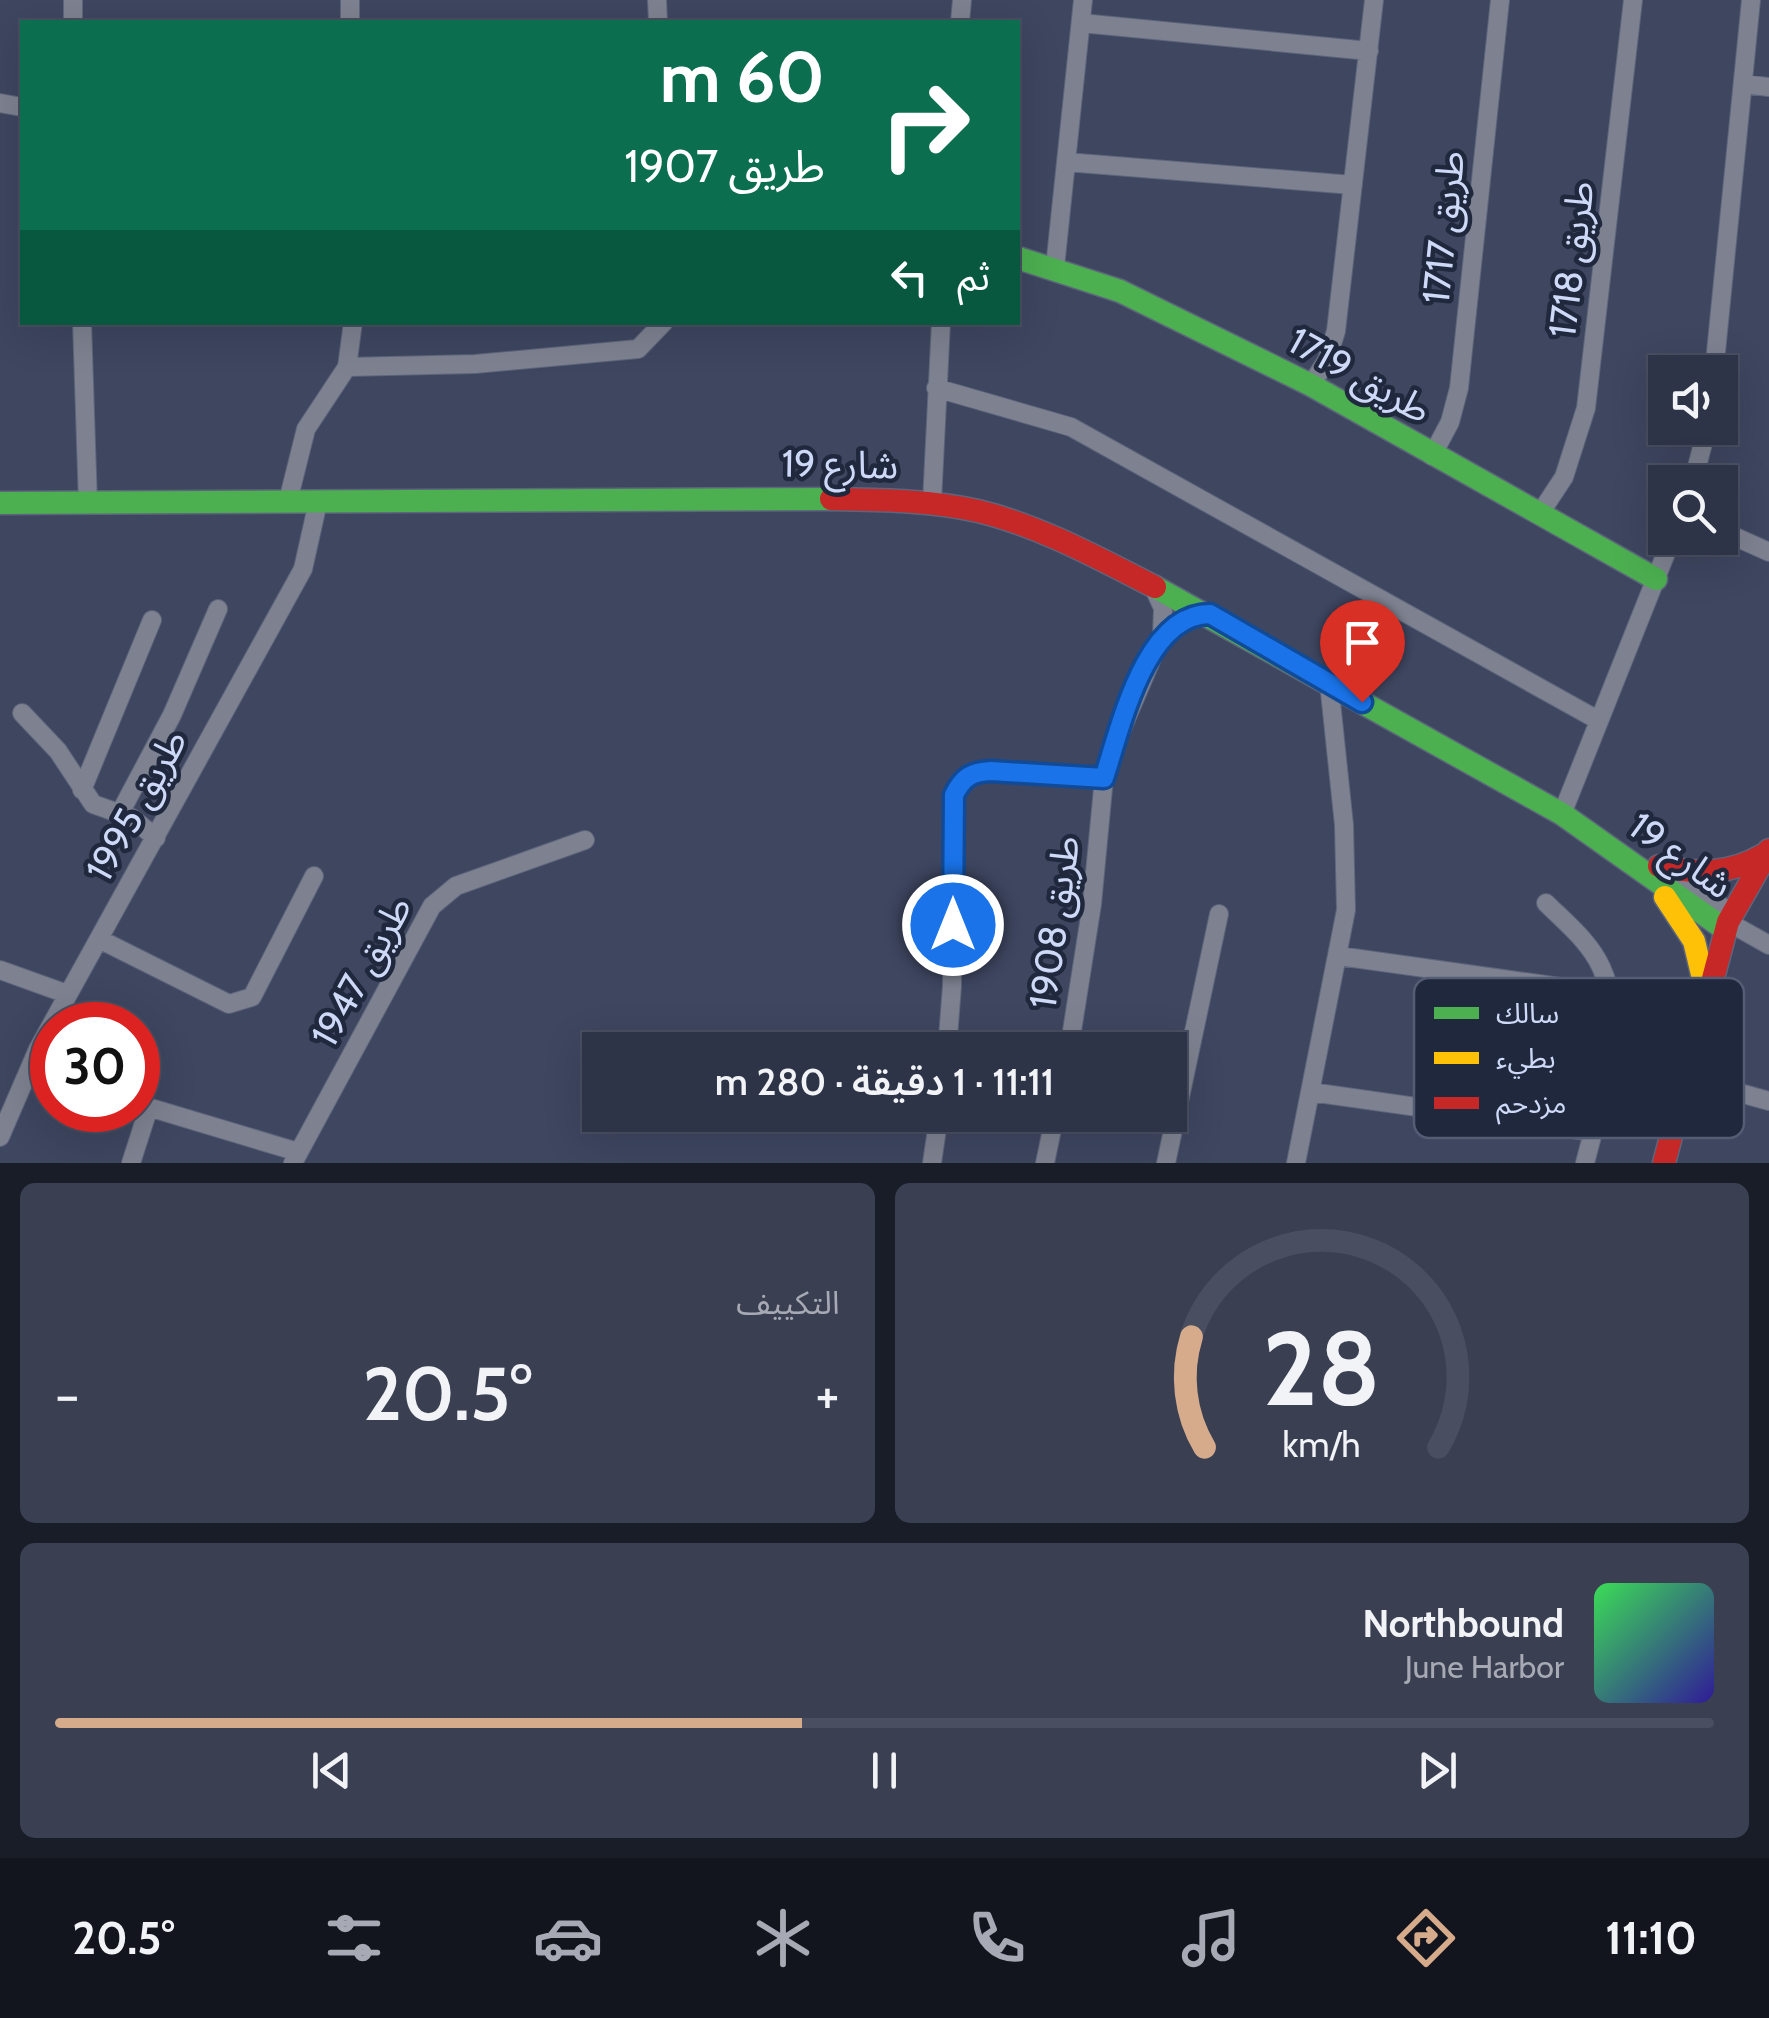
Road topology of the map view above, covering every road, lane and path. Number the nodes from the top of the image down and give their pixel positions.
1 (1083, 0) edge
2 (1374, 0) edge
3 (1500, 0) edge
4 (1633, 0) edge
5 (1751, 0) edge
6 (1081, 23) junction
7 (1368, 51) junction
8 (1744, 84) junction
9 (1769, 87) edge
10 (1066, 162) junction
11 (1353, 184) junction
12 (1020, 258) edge
13 (1055, 267) junction
14 (82, 325) edge
15 (353, 325) edge
16 (661, 325) edge
17 (940, 325) edge
18 (1716, 355) edge
19 (346, 367) junction
20 (1311, 385) junction
21 (936, 388) junction
22 (1432, 456) junction
23 (288, 501) junction
24 (318, 502) junction
25 (932, 502) junction
26 (0, 503) edge
27 (88, 504) junction
28 (1540, 515) junction
29 (1738, 538) edge
30 (1769, 552) edge
31 (1665, 555) edge
32 (1656, 579) junction
33 (1152, 584) junction
34 (218, 610) dead end
35 (1210, 614) junction
36 (152, 620) dead end
37 (1162, 634) junction
38 (1329, 683) junction
39 (22, 713) dead end
40 (1596, 719) junction
41 (1104, 778) junction
42 (82, 790) junction
43 (120, 813) junction
44 (1562, 814) junction
45 (156, 838) junction
46 (585, 840) dead end
47 (1768, 851) edge
48 (1656, 873) junction
49 (314, 876) dead end
50 (1546, 903) dead end
51 (1219, 914) dead end
52 (1729, 922) junction
53 (99, 939) junction
54 (1769, 945) edge
55 (1338, 956) junction
56 (0, 970) edge
57 (1495, 978) edge
58 (1604, 978) edge
59 (1702, 978) edge
60 (1713, 978) edge
61 (68, 994) junction
62 (948, 1032) edge
63 (1071, 1032) edge
64 (28, 1072) joint
65 (1311, 1092) junction
66 (1744, 1095) edge
67 (1769, 1102) edge
68 (1414, 1107) edge
69 (160, 1112) edge
70 (138, 1132) edge
71 (937, 1132) edge
72 (1051, 1132) edge
73 (0, 1137) edge
74 (1591, 1138) edge
75 (1670, 1138) edge
76 (295, 1157) edge
77 (131, 1163) edge
78 (932, 1163) edge
79 (1045, 1163) edge
80 (1166, 1163) edge
81 (1296, 1163) edge
82 (1584, 1163) edge
83 (1664, 1163) edge

1 - 6 street
2 - 7 street
3 - 22 street, طريق 1717
4 - 28 street, طريق 1718
5 - 8 street
6 - 7 street
6 - 10 street
7 - 11 street
8 - 9 street
8 - 18 street
10 - 11 street
10 - 13 street
11 - 20 street
12 - 13 street, طريق 1719
13 - 20 street, طريق 1719
14 - 27 street
15 - 19 street
16 - 19 street
17 - 21 street
19 - 23 street
20 - 22 street, طريق 1719
21 - 25 street
21 - 40 street
22 - 28 street, طريق 1719
23 - 24 street, شارع 19
23 - 27 street, شارع 19
24 - 25 street, شارع 19
24 - 45 street, طريق 1995
25 - 33 street, شارع 19
26 - 27 street, شارع 19
28 - 32 street, طريق 1719
29 - 30 street
31 - 32 street
32 - 40 street
33 - 35 street, شارع 19
33 - 37 street
34 - 43 street
35 - 37 street
35 - 38 street, شارع 19
36 - 42 street
37 - 41 street, طريق 1908
38 - 44 street, شارع 19
38 - 55 street
39 - 42 street
40 - 44 street
41 - 62 street
41 - 63 street, طريق 1908
42 - 43 street
43 - 45 street
44 - 48 street, شارع 19
45 - 53 street, طريق 1995
46 - 76 street, طريق 1947
47 - 48 street
47 - 52 street
48 - 52 street, شارع 19
48 - 59 street
49 - 53 street
50 - 58 street
51 - 80 street
52 - 54 street
52 - 60 street
53 - 61 street, طريق 1995
55 - 57 street
55 - 65 street
56 - 61 street
61 - 64 street, طريق 1995
64 - 73 street, طريق 1995
65 - 68 street
65 - 81 street
66 - 67 street
69 - 76 street
70 - 77 street
71 - 78 street
72 - 79 street
74 - 82 street
75 - 83 street

